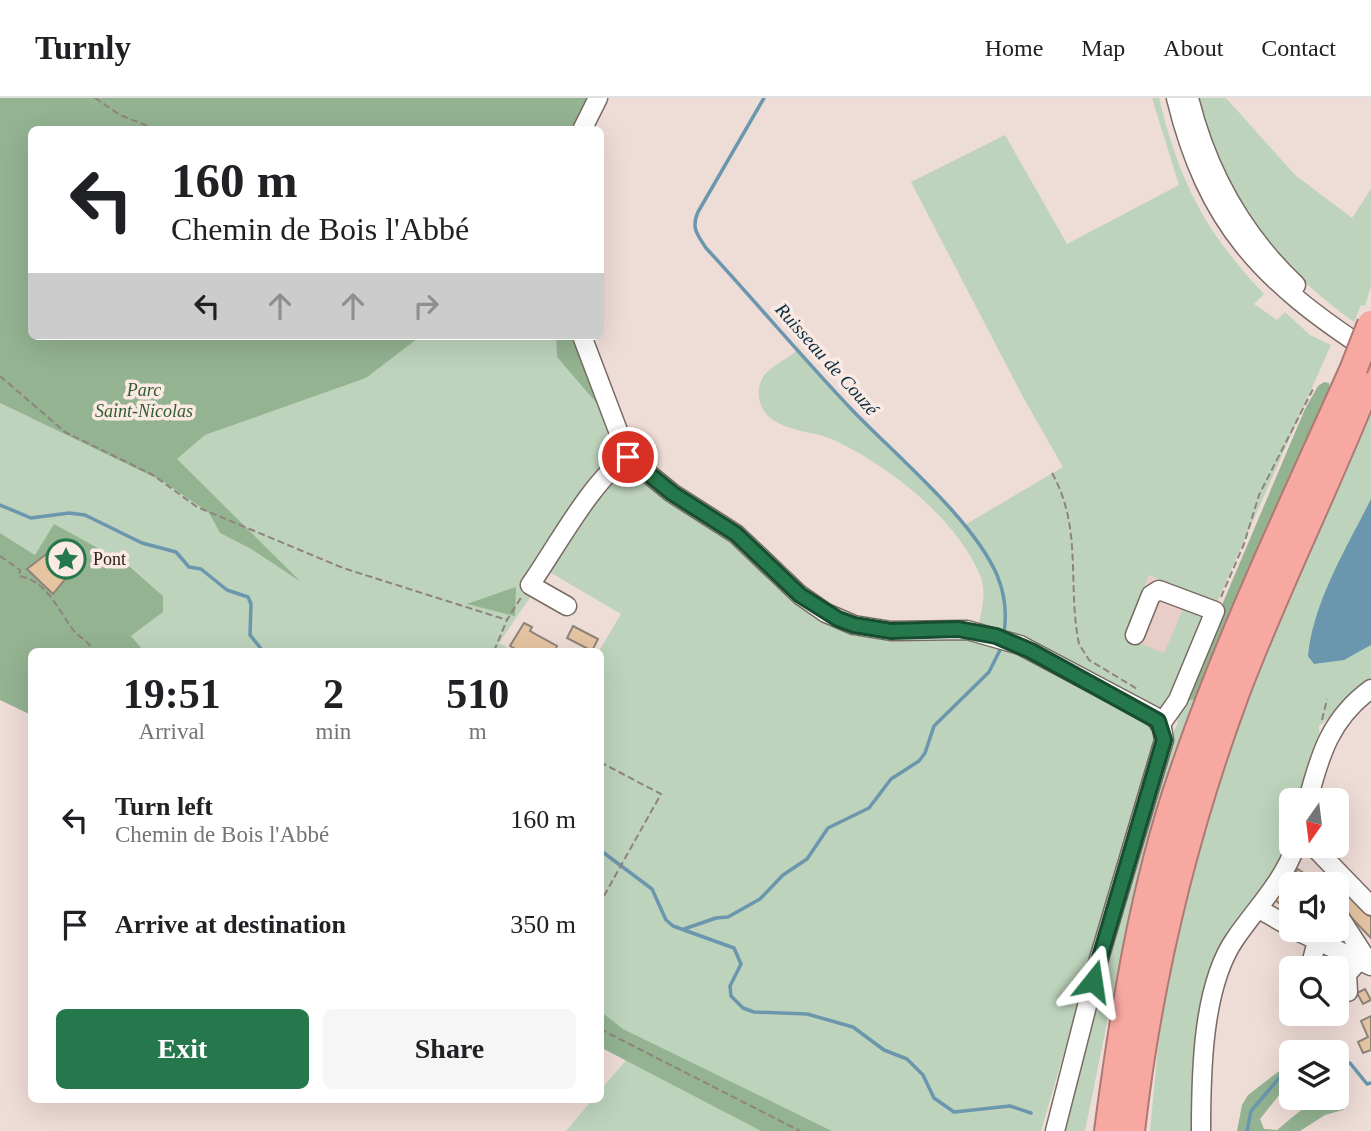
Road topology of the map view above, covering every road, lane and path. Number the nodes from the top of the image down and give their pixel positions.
1 (95, 98) edge
2 (598, 98) edge
3 (1176, 98) edge
4 (1189, 98) edge
5 (148, 126) edge
6 (584, 126) edge
7 (1371, 324) edge
8 (584, 340) edge
9 (1371, 342) edge
10 (1366, 368) edge
11 (0, 376) edge
12 (1313, 389) dead end
13 (628, 457) junction
14 (1052, 473) dead end
15 (0, 556) edge
16 (530, 584) junction
17 (567, 606) dead end
18 (1215, 611) junction
19 (507, 620) junction
20 (1135, 635) dead end
21 (91, 648) edge
22 (495, 648) edge
23 (1371, 689) edge
24 (1149, 696) dead end
25 (1161, 724) junction
26 (604, 764) edge
27 (1311, 788) edge
28 (1292, 858) edge
29 (1349, 890) edge
30 (604, 896) edge
31 (1371, 905) edge
32 (1275, 914) edge
33 (1317, 942) joint
34 (1346, 942) edge
35 (1313, 956) edge
36 (1355, 972) edge
37 (1135, 1016) junction
38 (604, 1031) edge
39 (800, 1131) edge
40 (1055, 1131) edge
41 (1093, 1131) edge
42 (1108, 1131) edge
43 (1131, 1131) edge
44 (1143, 1131) edge
45 (1202, 1131) edge

1 - 5 path
2 - 6 street
3 - 10 street
4 - 9 street
7 - 10 highway, bridge
8 - 13 street
10 - 37 highway
11 - 19 path
12 - 18 path
13 - 16 street
13 - 25 street
14 - 24 path
15 - 21 path
16 - 17 street
16 - 19 path
18 - 20 street
18 - 25 street
19 - 22 path
23 - 27 street
25 - 40 street
26 - 30 path
28 - 32 street
29 - 31 street
32 - 45 street
33 - 35 street
33 - 36 street
34 - 36 street
37 - 41 highway
37 - 42 highway
37 - 43 highway
37 - 44 highway
38 - 39 path

